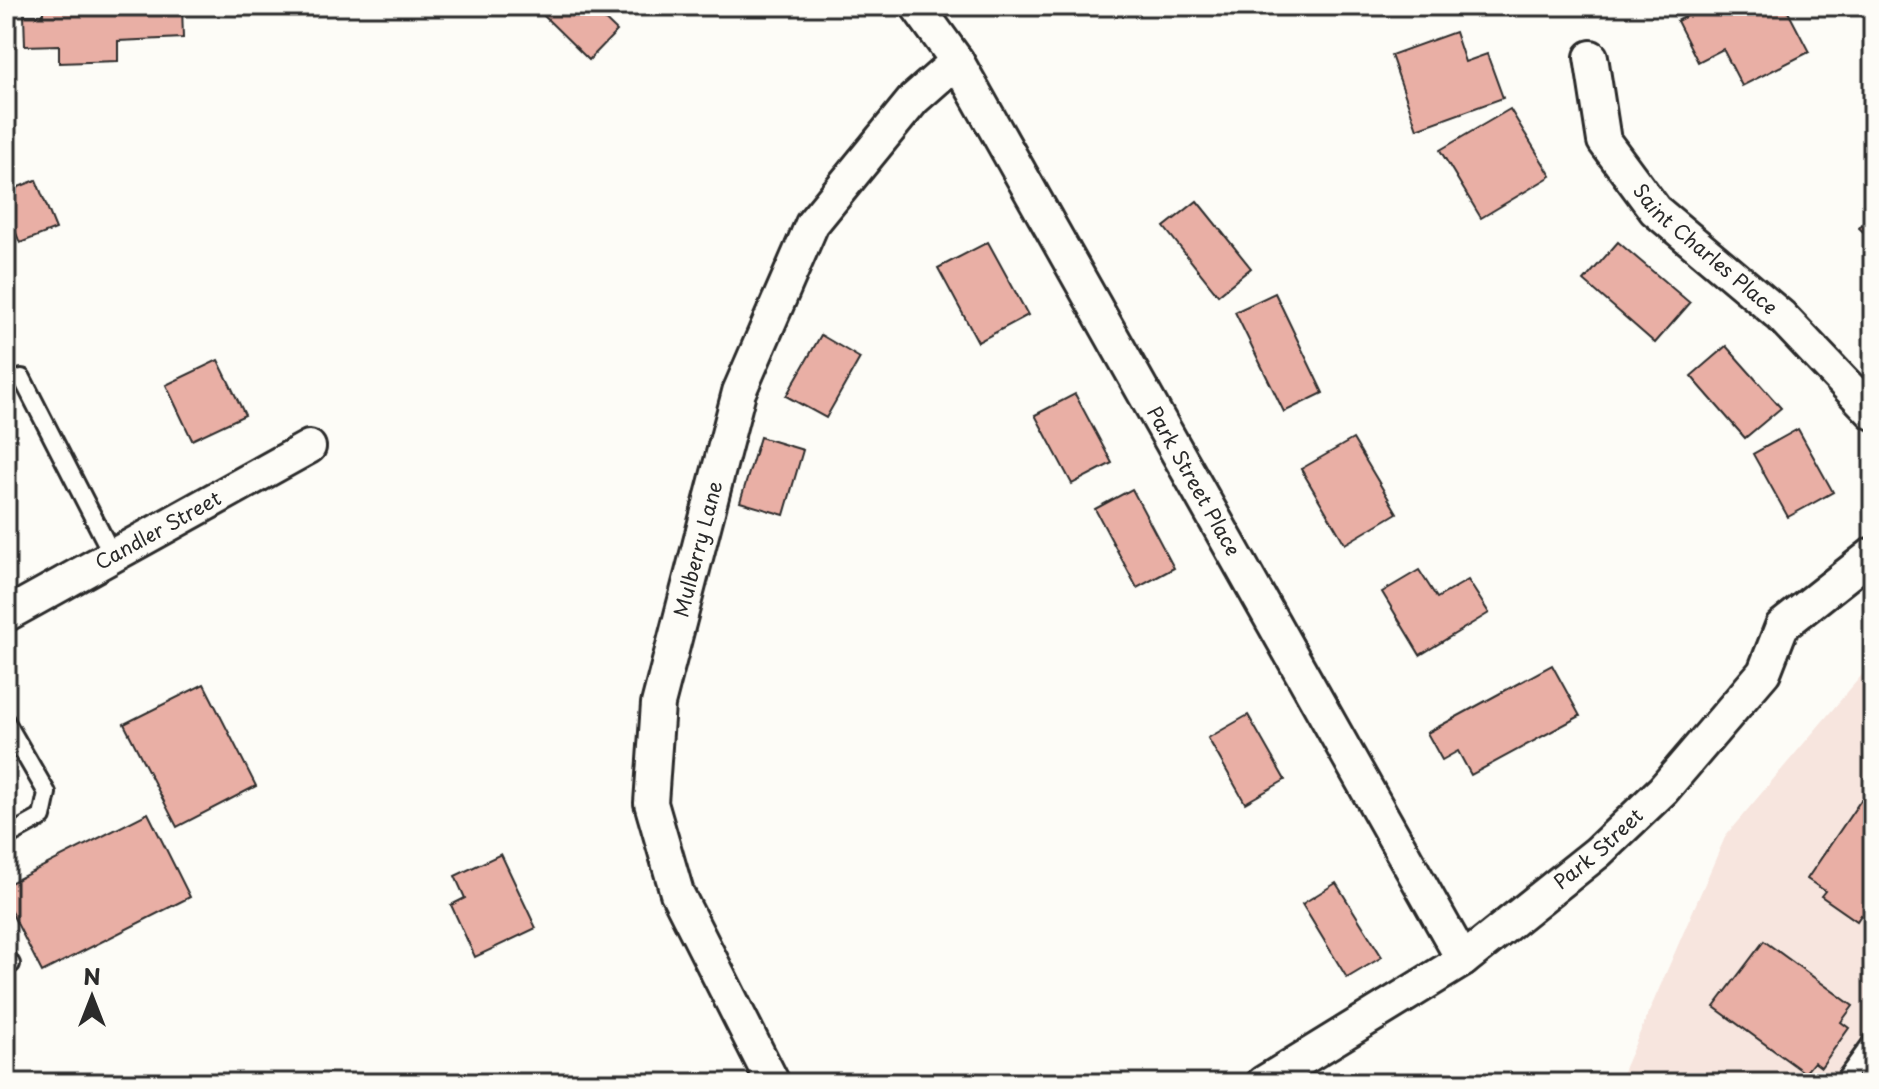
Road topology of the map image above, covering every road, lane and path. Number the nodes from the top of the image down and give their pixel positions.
1 (917, 6) edge
2 (1591, 57) dead end
3 (957, 61) junction
4 (22, 378) dead end
5 (1873, 413) edge
6 (309, 447) dead end
7 (112, 554) junction
8 (1873, 554) edge
9 (6, 615) edge
10 (6, 722) edge
11 (6, 837) edge
12 (1463, 960) junction
13 (1873, 1041) edge
14 (773, 1083) edge
15 (1263, 1083) edge
16 (1852, 1083) edge

1 - 3 street, Park Street Place
2 - 5 street, Saint Charles Place
3 - 12 street, Park Street Place
3 - 14 street, Mulberry Lane
4 - 7 lane
6 - 7 street, Candler Street
7 - 9 street, Candler Street
8 - 12 street, Park Street
10 - 11 lane
12 - 15 street, Park Street
13 - 16 lane

